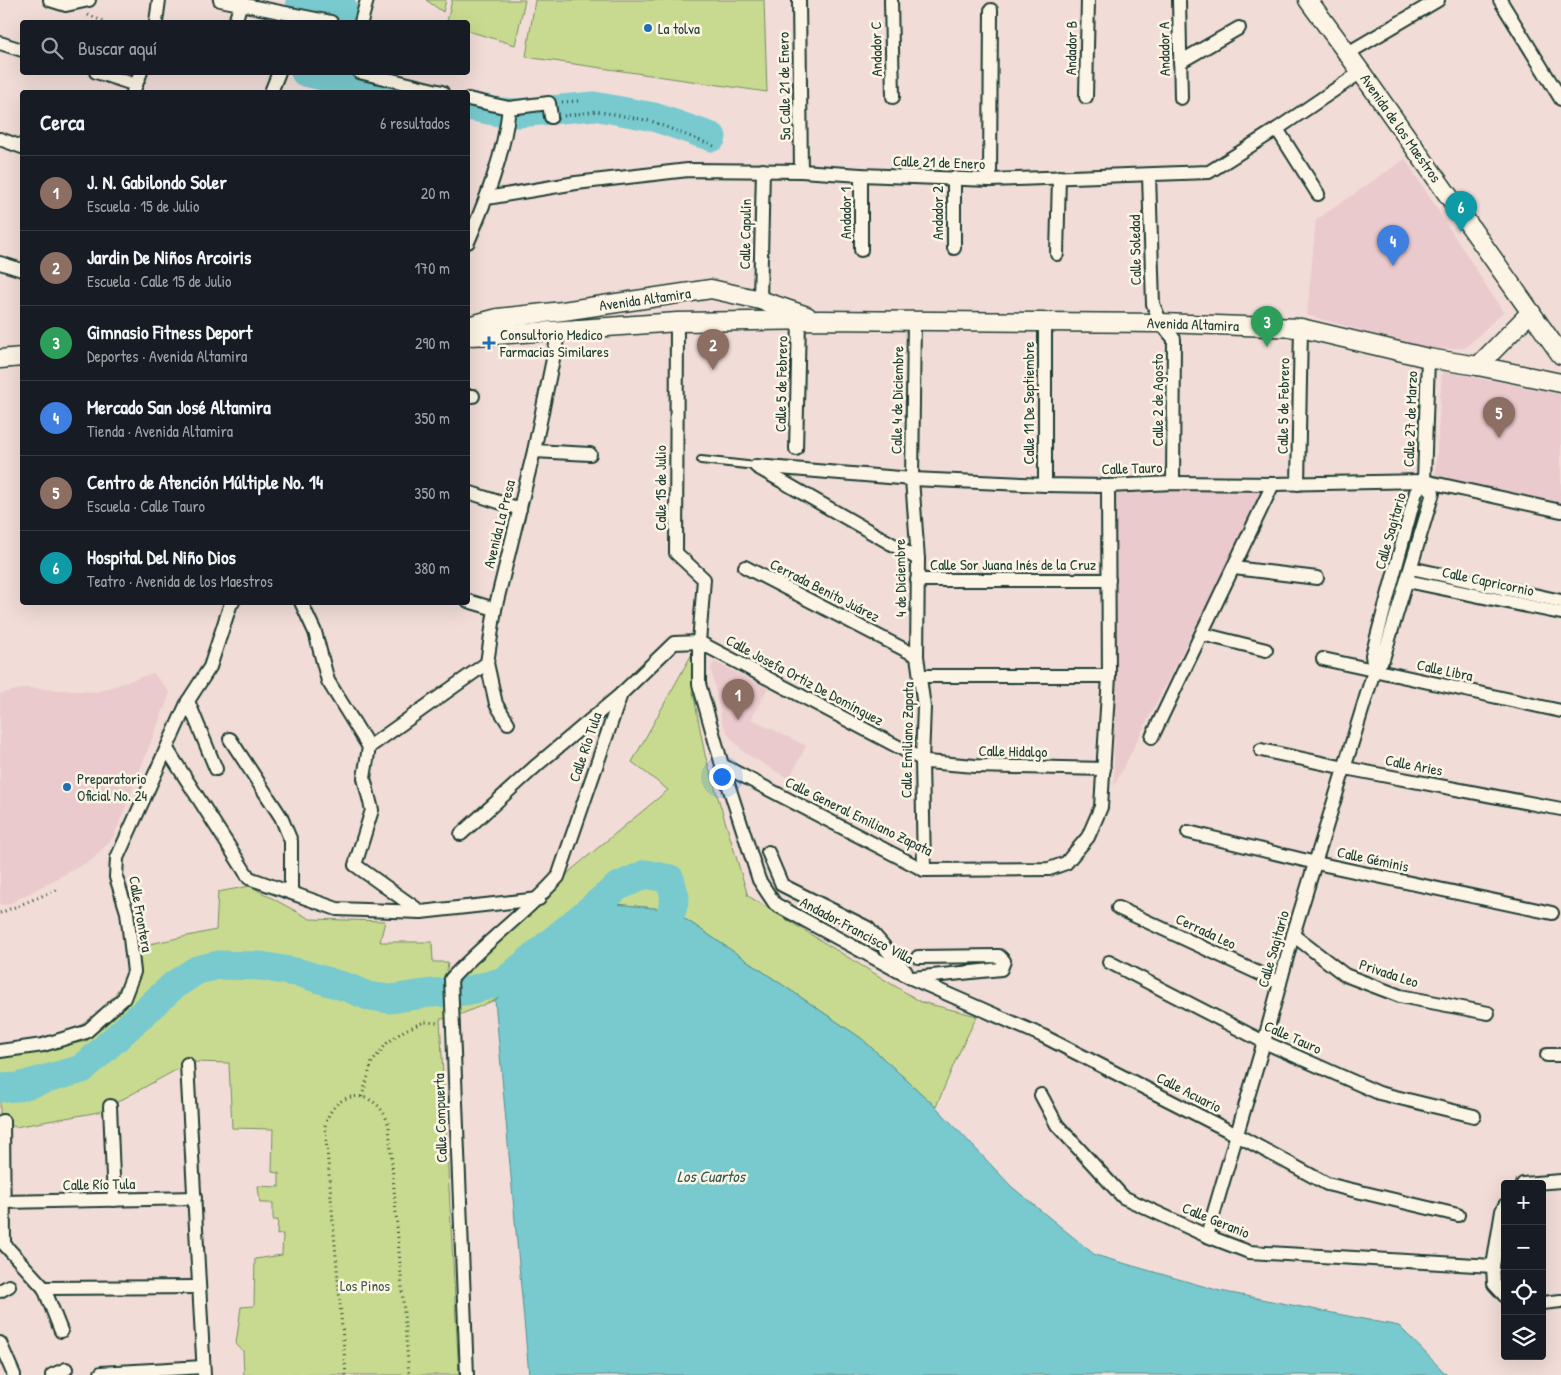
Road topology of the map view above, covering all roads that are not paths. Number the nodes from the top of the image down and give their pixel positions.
1 (50, 0) edge
2 (89, 0) edge
3 (159, 0) edge
4 (220, 0) edge
5 (367, 0) edge
6 (799, 0) edge
7 (891, 0) edge
8 (1088, 0) edge
9 (1179, 0) edge
10 (1308, 0) edge
11 (1438, 0) edge
12 (1500, 0) edge
13 (241, 2) edge
14 (991, 10) dead end
15 (156, 20) edge
16 (236, 20) edge
17 (322, 20) edge
18 (362, 20) edge
19 (1238, 28) dead end
20 (0, 43) edge
21 (20, 49) edge
22 (1348, 53) junction
23 (1180, 62) junction
24 (1362, 72) junction
25 (103, 75) edge
26 (140, 75) edge
27 (278, 75) edge
28 (368, 75) edge
29 (134, 89) edge
30 (408, 89) edge
31 (272, 90) edge
32 (893, 97) dead end
33 (1086, 97) dead end
34 (470, 98) edge
35 (1181, 98) dead end
36 (1561, 99) edge
37 (509, 108) junction
38 (552, 117) road end
39 (1277, 129) junction
40 (0, 139) edge
41 (20, 146) edge
42 (763, 170) junction
43 (801, 171) junction
44 (1149, 174) junction
45 (861, 175) junction
46 (1059, 177) junction
47 (954, 178) junction
48 (990, 180) junction
49 (1318, 194) dead end
50 (487, 198) junction
51 (470, 237) edge
52 (954, 248) dead end
53 (861, 250) dead end
54 (1057, 254) dead end
55 (0, 263) edge
56 (20, 269) edge
57 (760, 300) junction
58 (1530, 312) junction
59 (820, 320) junction
60 (799, 321) junction
61 (914, 321) junction
62 (677, 322) junction
63 (1045, 322) junction
64 (1161, 323) junction
65 (470, 325) edge
66 (1301, 328) junction
67 (559, 330) junction
68 (470, 336) edge
69 (1561, 355) edge
70 (20, 357) edge
71 (1428, 358) junction
72 (0, 359) edge
73 (1478, 366) junction
74 (1561, 383) edge
75 (796, 449) dead end
76 (534, 451) junction
77 (590, 454) dead end
78 (701, 460) dead end
79 (756, 466) junction
80 (912, 479) junction
81 (1424, 481) junction
82 (1173, 482) junction
83 (1273, 484) junction
84 (1298, 484) junction
85 (1045, 485) junction
86 (1108, 486) junction
87 (470, 493) edge
88 (520, 509) junction
89 (1561, 511) edge
90 (918, 559) junction
91 (745, 567) dead end
92 (1234, 568) junction
93 (1409, 574) junction
94 (1317, 578) dead end
95 (917, 580) junction
96 (1108, 580) junction
97 (1561, 601) edge
98 (470, 602) edge
99 (231, 605) edge
100 (302, 605) edge
101 (495, 609) junction
102 (1561, 613) edge
103 (1202, 634) junction
104 (699, 642) junction
105 (1266, 650) dead end
106 (917, 656) junction
107 (1323, 659) dead end
108 (487, 664) junction
109 (1374, 671) junction
110 (921, 676) junction
111 (1109, 676) junction
112 (621, 694) junction
113 (188, 701) junction
114 (1561, 712) edge
115 (508, 723) dead end
116 (1152, 737) dead end
117 (230, 739) dead end
118 (369, 747) junction
119 (167, 749) junction
120 (1261, 750) dead end
121 (922, 760) junction
122 (722, 765) junction
123 (1345, 768) junction
124 (216, 769) dead end
125 (1104, 769) junction
126 (1561, 809) edge
127 (1188, 832) dead end
128 (462, 834) dead end
129 (768, 852) dead end
130 (1316, 863) junction
131 (924, 870) junction
132 (291, 892) junction
133 (539, 899) junction
134 (1118, 908) dead end
135 (420, 912) junction
136 (1552, 913) dead end
137 (1293, 936) junction
138 (918, 957) dead end
139 (1109, 962) dead end
140 (911, 978) junction
141 (1280, 983) junction
142 (1488, 1013) dead end
143 (1264, 1042) junction
144 (0, 1051) edge
145 (1547, 1055) dead end
146 (1561, 1055) edge
147 (187, 1064) dead end
148 (1041, 1095) dead end
149 (110, 1106) dead end
150 (1474, 1116) dead end
151 (3, 1121) dead end
152 (1236, 1135) junction
153 (1561, 1181) edge
154 (1546, 1182) edge
155 (2, 1184) edge
156 (195, 1198) junction
157 (114, 1200) junction
158 (4, 1202) junction
159 (1458, 1215) dead end
160 (1501, 1224) edge
161 (1207, 1236) junction
162 (1493, 1266) junction
163 (199, 1287) junction
164 (44, 1288) junction
165 (1501, 1292) edge
166 (1561, 1302) edge
167 (1546, 1303) edge
168 (61, 1330) dead end
169 (0, 1343) edge
170 (66, 1369) dead end
171 (203, 1371) edge
172 (14, 1375) edge
173 (52, 1375) edge
174 (102, 1375) edge
175 (467, 1375) edge

1 - 2 street
3 - 15 street
4 - 13 street
5 - 18 street
6 - 43 street, 5a Calle 21 de Enero
7 - 32 street, Andador C
8 - 33 street, Andador B
9 - 23 street, Andador A
10 - 22 street, Avenida de los Maestros
11 - 22 street
12 - 36 street
13 - 16 street
13 - 17 street
14 - 48 street
19 - 23 street
20 - 21 street
22 - 24 street, Avenida de los Maestros
23 - 35 street, Andador A
24 - 39 street, Calle 21 de Enero
24 - 58 street, Avenida de los Maestros
25 - 29 street
26 - 29 street
27 - 31 street
28 - 30 street
34 - 37 street
37 - 38 street
37 - 50 street
39 - 44 street, Calle 21 de Enero
39 - 49 street
40 - 41 street
42 - 43 street, Calle 21 de Enero
42 - 50 street, Calle 21 de Enero
42 - 57 street, Calle Capulín
43 - 45 street, Calle 21 de Enero
44 - 46 street, Calle 21 de Enero
44 - 64 street, Calle Soledad
45 - 47 street, Calle 21 de Enero
45 - 53 street, Andador 1
46 - 48 street, Calle 21 de Enero
46 - 54 street
47 - 48 street, Calle 21 de Enero
47 - 52 street, Andador 2
50 - 51 street
55 - 56 street
57 - 59 street, Avenida Altamira
57 - 65 street, Avenida Altamira
58 - 69 street, Avenida de los Maestros
58 - 73 street
59 - 60 street, Avenida Altamira
59 - 61 street, Avenida Altamira
60 - 62 street, Avenida Altamira
60 - 75 street, Calle 5 de Febrero
61 - 63 street, Avenida Altamira
61 - 80 street, Calle 4 de Diciembre
62 - 67 street, Avenida Altamira
62 - 104 street, Calle 15 de Julio
63 - 64 street, Avenida Altamira
63 - 85 street, Calle 11 De Septiembre
64 - 66 street, Avenida Altamira
64 - 82 street, Calle 2 de Agosto
66 - 71 street, Avenida Altamira
66 - 84 street, Calle 5 de Febrero
67 - 68 street, Avenida Altamira
67 - 76 street, Avenida La Presa
70 - 72 street
71 - 73 street, Avenida Altamira
71 - 81 street, Calle 27 de Marzo
73 - 74 street, Avenida Altamira
76 - 77 street
76 - 88 street, Avenida La Presa
78 - 79 lane, Calle Tauro
79 - 80 street, Calle Tauro
79 - 90 street
80 - 85 street, Calle Tauro
80 - 90 street, 4 de Diciembre
81 - 84 street, Calle Tauro
81 - 89 street, Calle Tauro
81 - 93 street, Calle Sagitario
81 - 109 street, Calle Sagitario
82 - 83 street, Calle Tauro
82 - 86 street, Calle Tauro
83 - 84 street, Calle Tauro
83 - 92 street
85 - 86 street, Calle Tauro
86 - 96 street
87 - 88 street
88 - 101 street, Avenida La Presa
90 - 95 street, 4 de Diciembre
91 - 106 street, Cerrada Benito Juárez
92 - 94 street
92 - 103 street
93 - 97 street, Calle Capricornio
93 - 102 street, Calle Capricornio
93 - 109 street, Calle Sagitario
95 - 96 street, Calle Sor Juana Inés de la Cruz
95 - 106 street, 4 de Diciembre
96 - 111 street
98 - 101 street
99 - 113 street, Calle Frontera
100 - 118 street
101 - 108 street, Avenida La Presa
103 - 105 street
103 - 116 street
104 - 112 street, Calle Río Tula
104 - 121 street, Calle Josefa Ortiz De Domínguez
104 - 122 street, Andador Francisco Villa
106 - 110 street, 4 de Diciembre
107 - 109 street, Calle Libra
108 - 115 street, Avenida La Presa
108 - 118 street
109 - 114 street, Calle Libra
109 - 123 street, Calle Sagitario
110 - 111 street, Calle Emiliano Zapata
110 - 121 street, Calle Emiliano Zapata
111 - 125 street
112 - 128 street
112 - 133 street, Calle Río Tula
113 - 119 street, Calle Frontera
113 - 124 street
117 - 132 street
118 - 135 street
119 - 132 street
119 - 144 street, Calle Frontera
120 - 123 street, Calle Aries
121 - 125 street, Calle Hidalgo
121 - 131 street, Calle Emiliano Zapata
122 - 131 street, Calle General Emiliano Zapata
122 - 140 street, Andador Francisco Villa
123 - 126 street, Calle Aries
123 - 130 street, Calle Sagitario
125 - 131 street, Calle General Emiliano Zapata
127 - 130 street, Calle Géminis
129 - 140 street, Andador Francisco Villa
130 - 136 street, Calle Géminis
130 - 137 street, Calle Sagitario
132 - 135 street
133 - 135 street
133 - 175 street, Calle Compuerta
134 - 141 street, Cerrada Leo
137 - 141 street, Calle Sagitario
137 - 142 street, Privada Leo
138 - 140 street
139 - 143 street, Calle Tauro
140 - 152 street, Calle Acuario
141 - 143 street, Calle Sagitario
143 - 150 street, Calle Tauro
143 - 152 street, Calle Sagitario
145 - 146 street
147 - 156 street
148 - 161 street, Calle Geranio
149 - 157 street
151 - 155 street
152 - 159 street, Calle Acuario
152 - 161 street, Calle Sagitario
153 - 154 street
155 - 158 street
156 - 157 street, Calle Río Tula
156 - 163 street
157 - 158 street, Calle Río Tula
158 - 164 street
160 - 162 street
161 - 162 street, Calle Geranio
162 - 165 street
163 - 164 street
163 - 171 street
164 - 168 street
166 - 167 street
169 - 172 street
170 - 173 street
171 - 174 street

